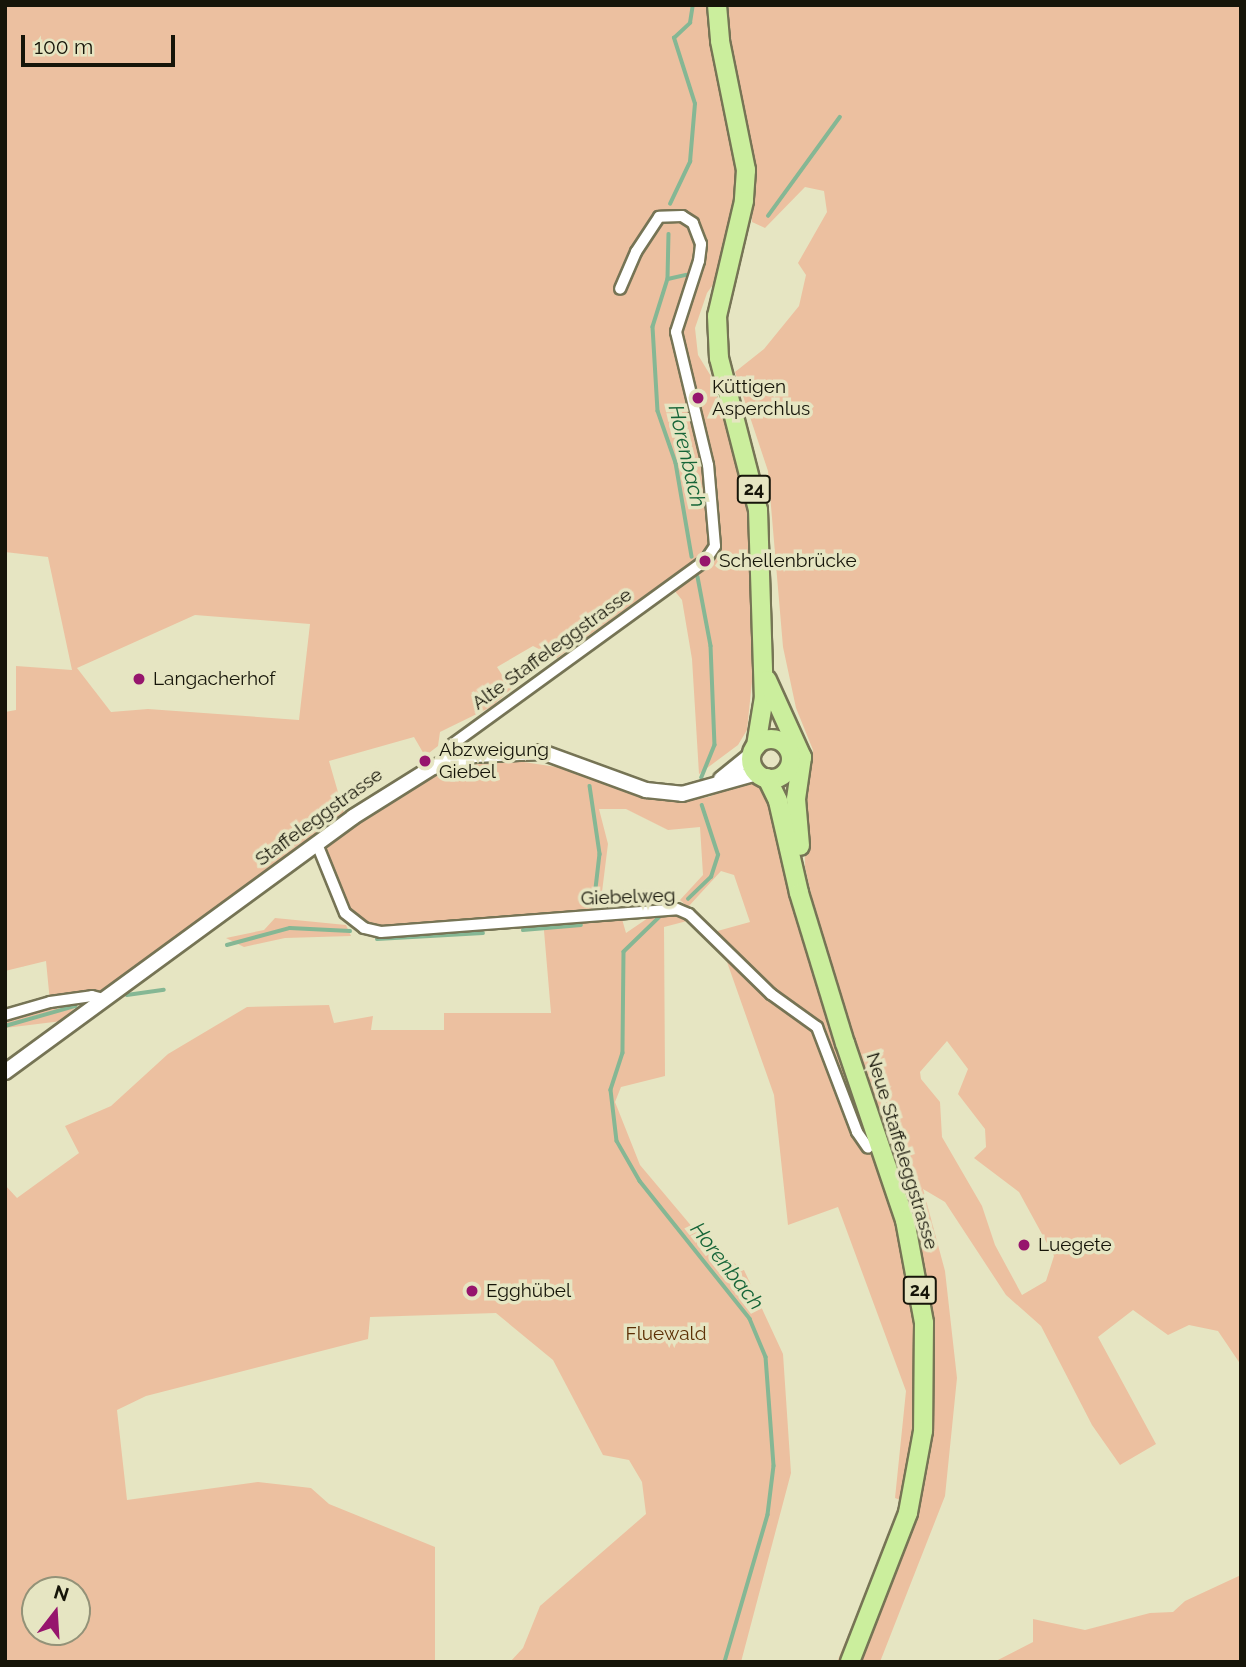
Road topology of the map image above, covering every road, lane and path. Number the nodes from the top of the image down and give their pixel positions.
1 (717, 5) edge
2 (620, 289) dead end
3 (764, 674) junction
4 (765, 697) junction
5 (782, 743) junction
6 (447, 761) junction
7 (758, 763) junction
8 (787, 770) junction
9 (796, 823) junction
10 (317, 844) junction
11 (810, 923) junction
12 (103, 999) junction
13 (5, 1015) edge
14 (5, 1072) edge
15 (868, 1148) dead end
16 (850, 1662) edge

1 - 3 main road, 24
2 - 6 street, Alte Staffeleggstrasse
3 - 4 main road, 24
3 - 9 main road, 24
4 - 5 main road, 24
4 - 7 main road, 24
5 - 7 main road
5 - 8 main road
6 - 7 street, Staffeleggstrasse
6 - 10 street, Staffeleggstrasse
7 - 8 main road
7 - 11 main road, Neue Staffeleggstrasse / 24
8 - 9 main road, 24
9 - 11 main road, 24
10 - 12 street, Staffeleggstrasse
10 - 15 street, Giebelweg
11 - 16 main road, Neue Staffeleggstrasse / 24
12 - 13 street
12 - 14 street, Staffeleggstrasse

